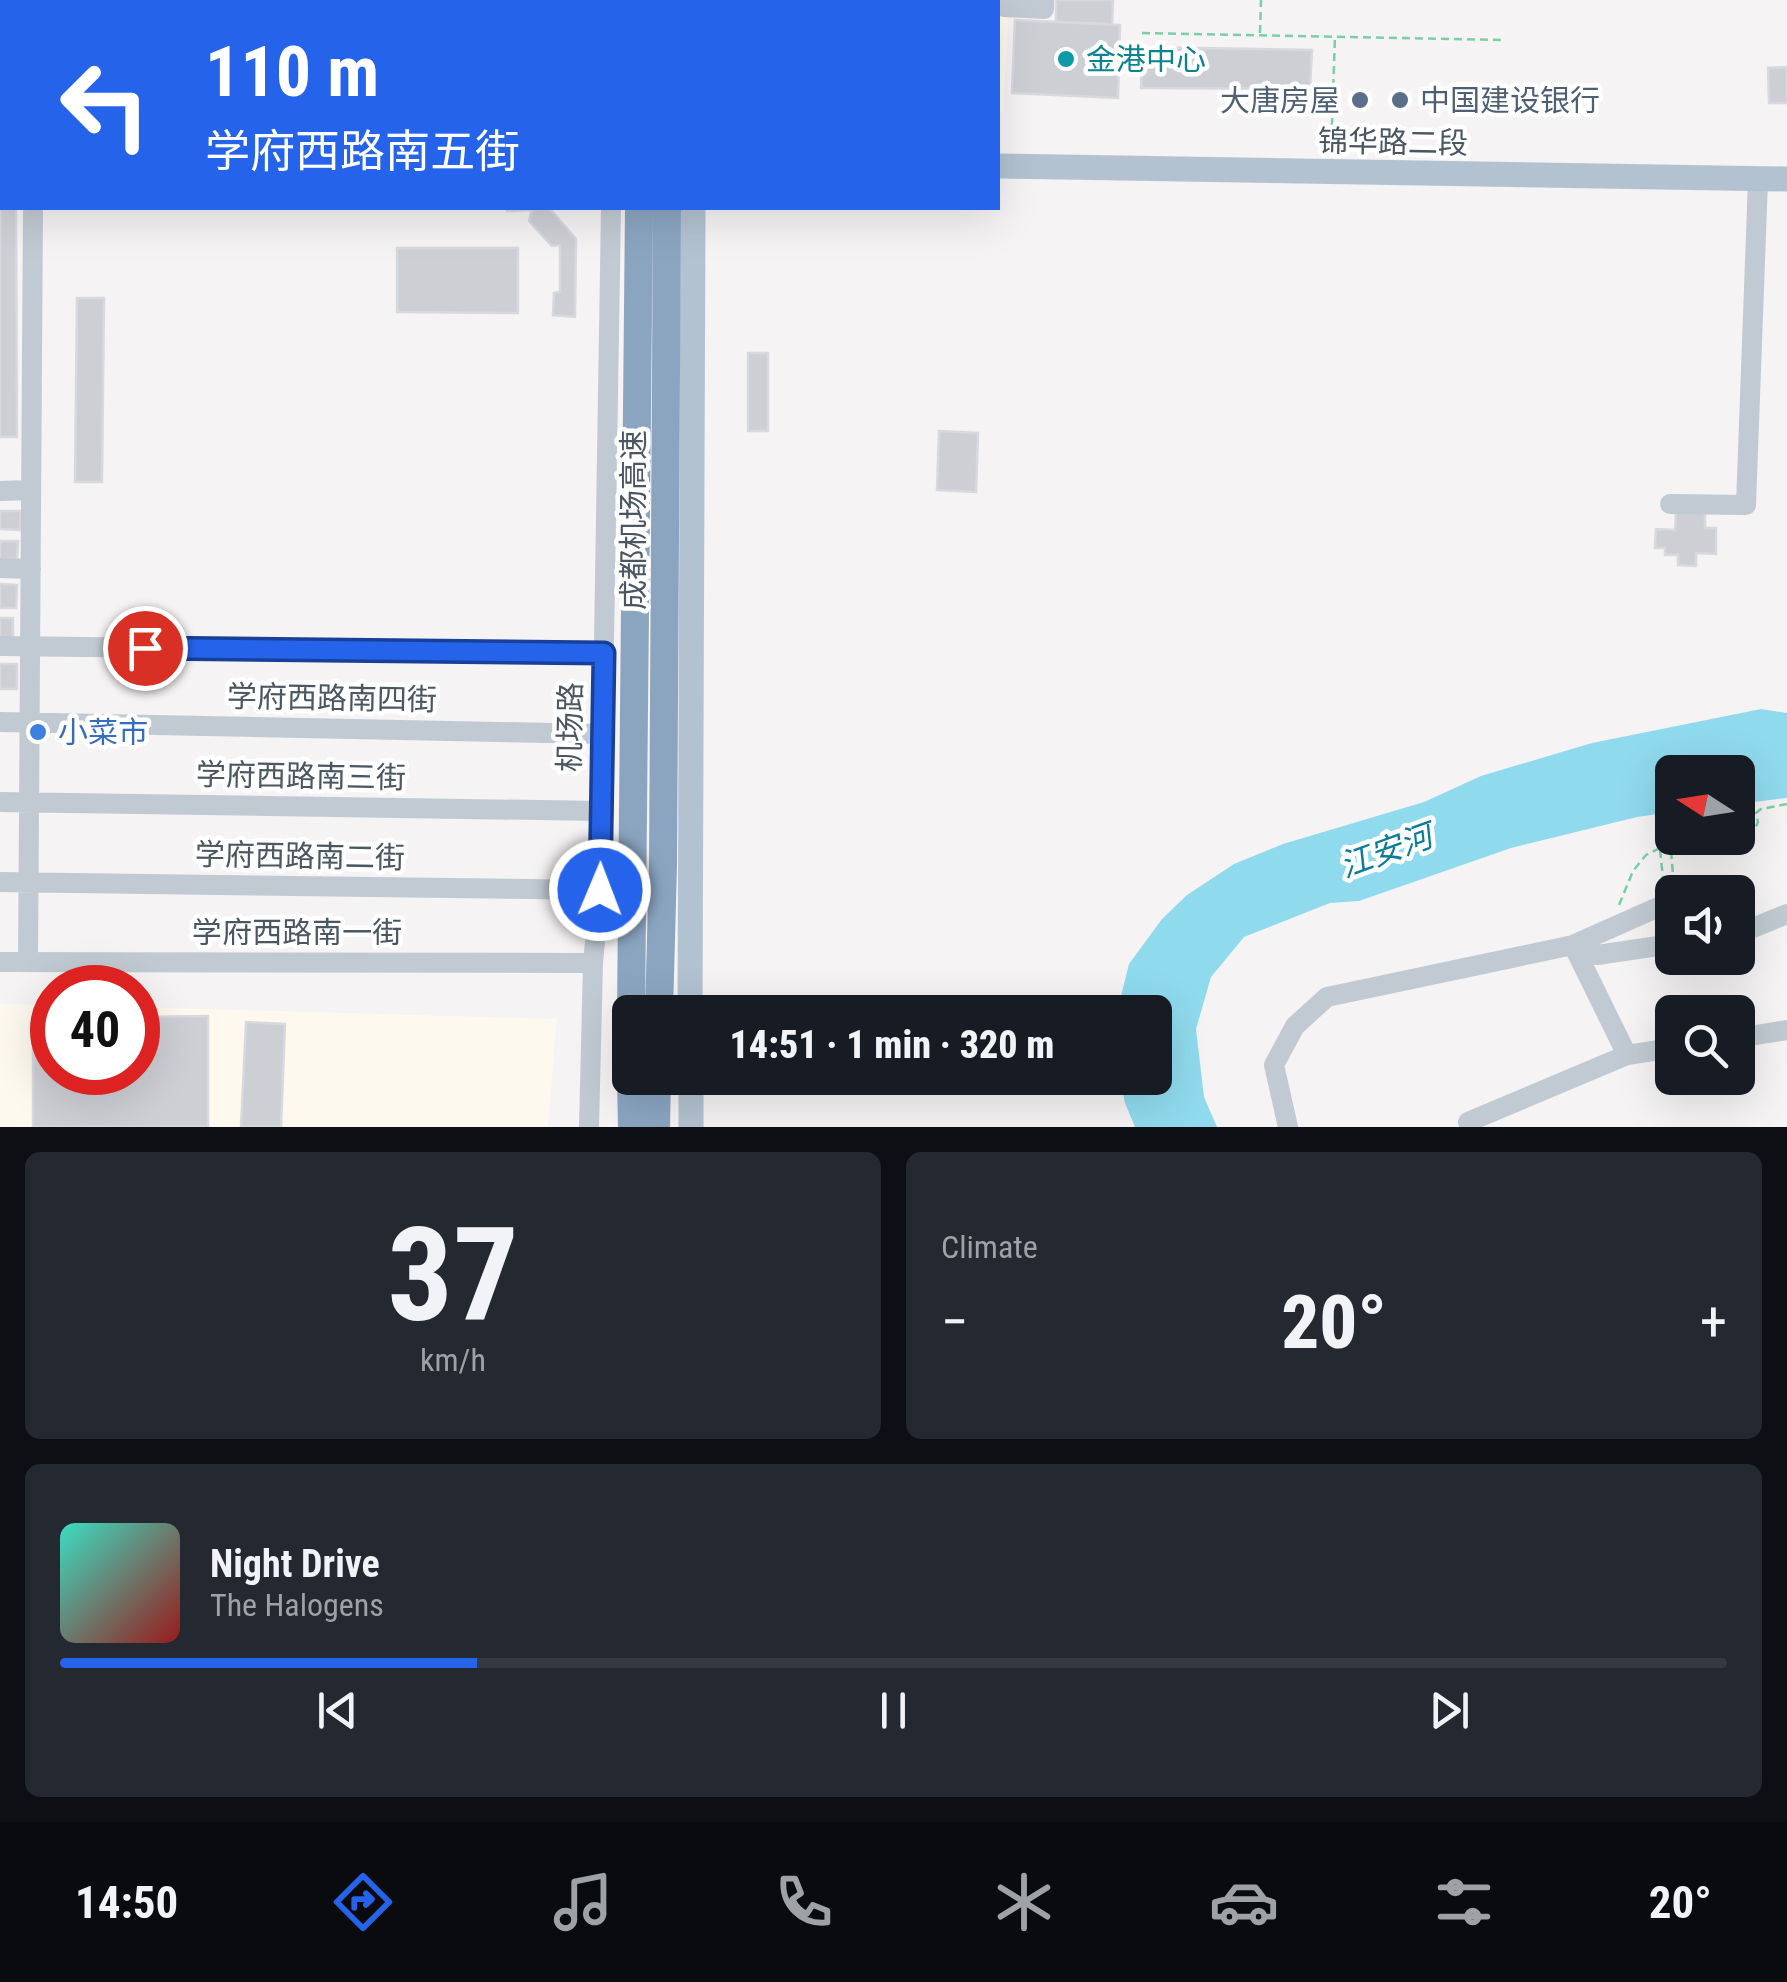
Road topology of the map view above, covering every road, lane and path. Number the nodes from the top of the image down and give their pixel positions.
1 (1044, 0) edge
2 (1261, 0) edge
3 (1004, 7) dead end
4 (1142, 33) dead end
5 (1260, 35) junction
6 (1336, 36) junction
7 (1502, 40) dead end
8 (1000, 166) edge
9 (1331, 173) junction
10 (1787, 179) edge
11 (1758, 180) junction
12 (34, 210) edge
13 (611, 210) edge
14 (639, 210) edge
15 (667, 210) edge
16 (693, 210) edge
17 (31, 490) junction
18 (0, 491) edge
19 (1670, 504) dead end
20 (0, 568) edge
21 (31, 568) junction
22 (0, 646) edge
23 (30, 646) junction
24 (604, 653) junction
25 (0, 722) edge
26 (30, 722) junction
27 (602, 734) junction
28 (0, 802) edge
29 (29, 802) junction
30 (1787, 804) edge
31 (601, 811) junction
32 (1755, 828) edge
33 (1655, 850) edge
34 (0, 882) edge
35 (28, 882) junction
36 (600, 890) junction
37 (1655, 907) edge
38 (1787, 914) edge
39 (1755, 924) edge
40 (1612, 928) junction
41 (1573, 945) junction
42 (1655, 946) edge
43 (0, 962) edge
44 (28, 962) junction
45 (593, 962) junction
46 (630, 995) edge
47 (659, 995) edge
48 (690, 995) edge
49 (1787, 1030) edge
50 (1755, 1035) edge
51 (1655, 1051) edge
52 (1628, 1055) junction
53 (631, 1095) edge
54 (657, 1095) edge
55 (691, 1095) edge
56 (589, 1127) edge
57 (632, 1127) edge
58 (656, 1127) edge
59 (691, 1127) edge
60 (1288, 1127) edge
61 (1471, 1127) edge

1 - 3 street
2 - 5 path
4 - 5 path
5 - 6 path
6 - 7 path
6 - 9 path
8 - 9 main road, 锦华路二段
9 - 11 main road, 锦华路二段
10 - 11 main road, 锦华路二段
11 - 19 street
12 - 17 street
13 - 24 street, 机场路
14 - 46 highway, 成都机场高速
15 - 47 highway, 成都机场高速
16 - 48 main road
17 - 18 street
17 - 21 street
20 - 21 street
21 - 23 street
22 - 23 street
23 - 24 street
23 - 26 street
24 - 27 street, 机场路
25 - 26 street, 学府西路南四街
26 - 27 street, 学府西路南四街
26 - 29 street
27 - 31 street, 机场路
28 - 29 street, 学府西路南三街
29 - 31 street, 学府西路南三街
29 - 35 street
30 - 32 path
31 - 36 street, 机场路
33 - 40 path
34 - 35 street, 学府西路南二街
35 - 36 street, 学府西路南二街
35 - 44 street
36 - 45 street, 机场路
37 - 40 street
38 - 39 street
40 - 41 street
41 - 42 street
41 - 52 street
41 - 60 street
43 - 44 street, 学府西路南一街
44 - 45 street, 学府西路南一街
45 - 56 street, 机场路
49 - 50 street
51 - 52 street
52 - 61 street
53 - 57 highway
54 - 58 highway
55 - 59 main road

